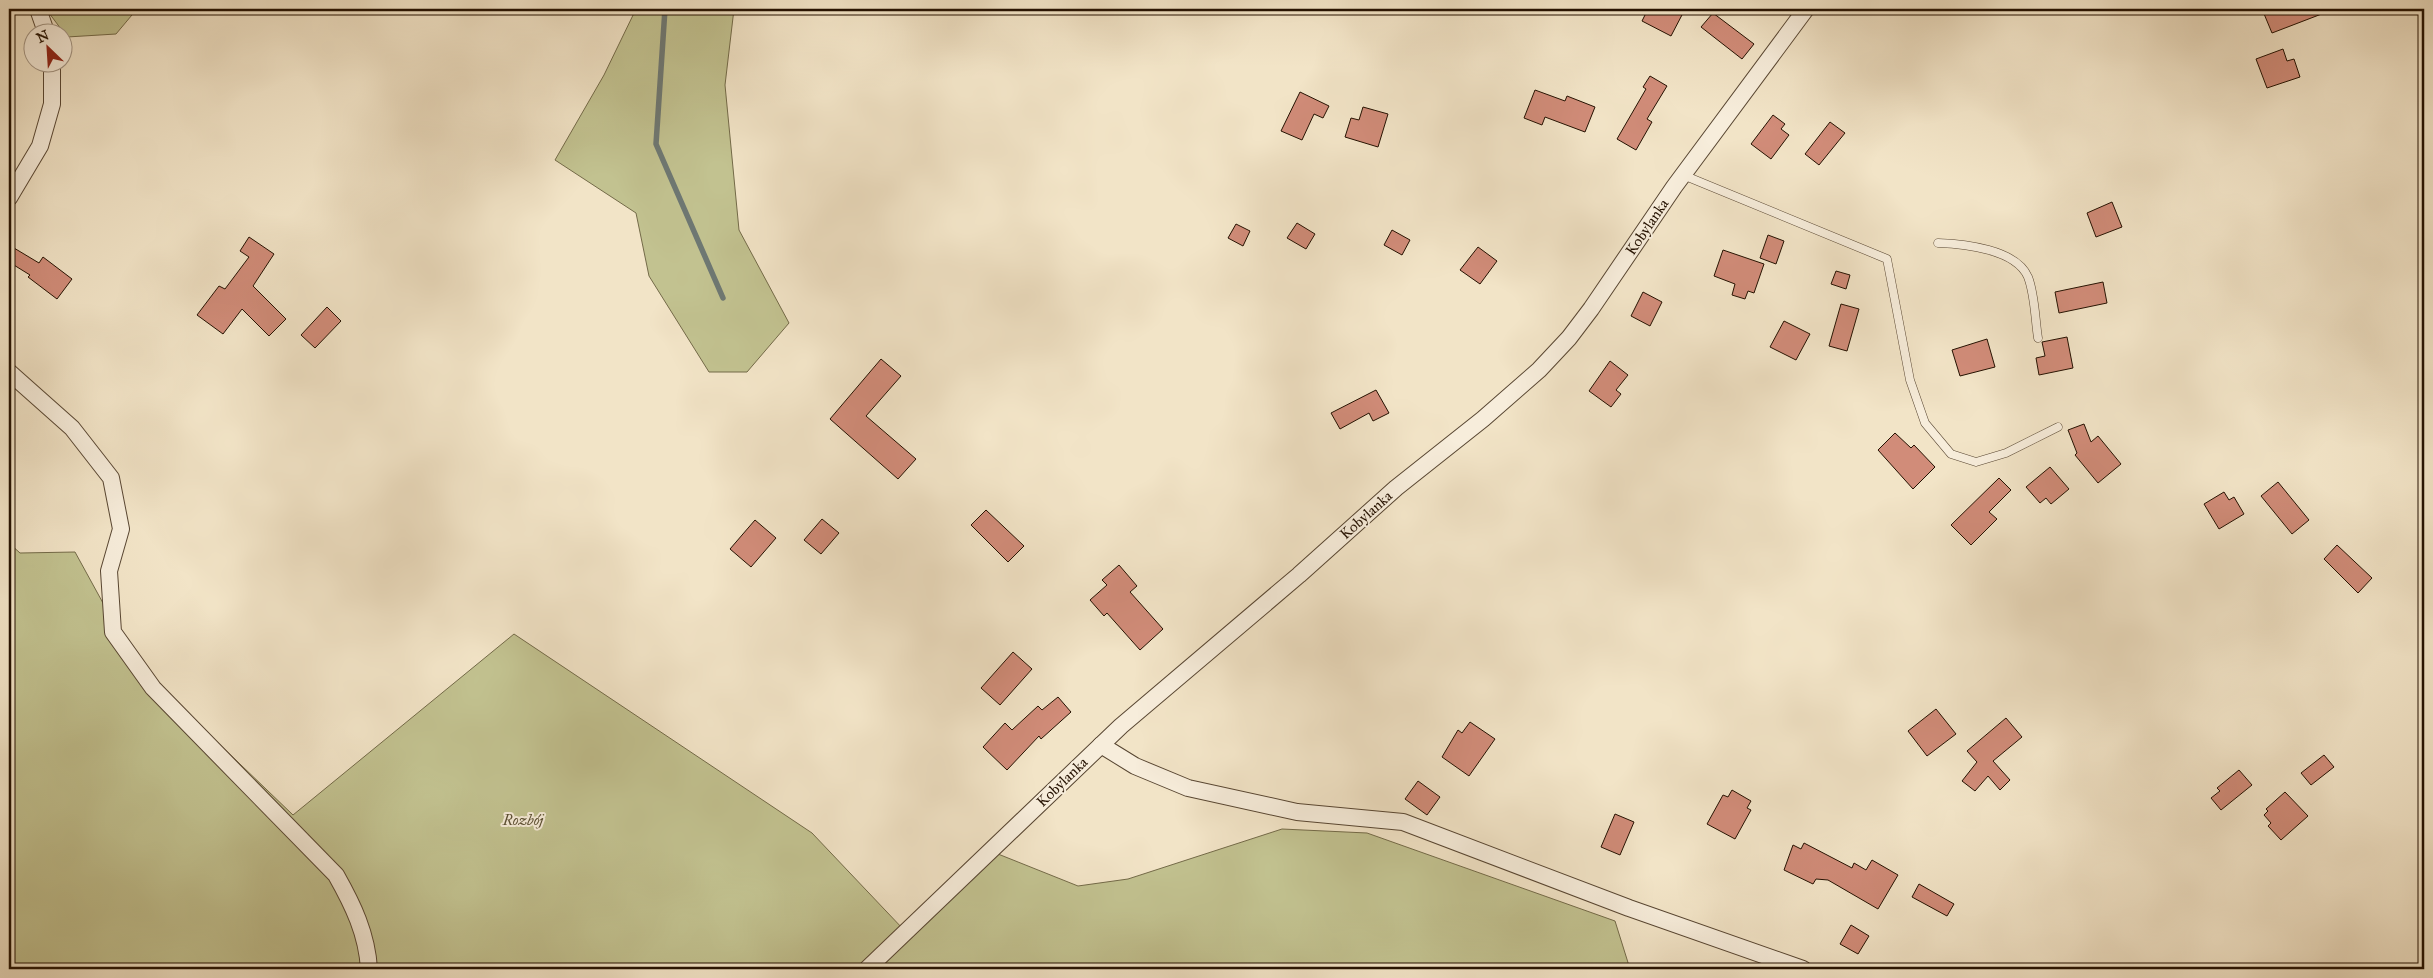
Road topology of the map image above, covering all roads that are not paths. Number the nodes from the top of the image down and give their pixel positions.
1 (38, 9) edge
2 (1806, 9) edge
3 (43, 22) edge
4 (52, 72) edge
5 (1683, 175) junction
6 (9, 198) edge
7 (1938, 243) dead end
8 (2038, 338) dead end
9 (9, 372) edge
10 (2058, 427) dead end
11 (1101, 745) junction
12 (369, 969) edge
13 (868, 969) edge
14 (1803, 969) edge

1 - 3 street
2 - 5 street, Kobylanka
4 - 6 street
5 - 10 lane
5 - 11 street, Kobylanka
7 - 8 lane
9 - 12 street
11 - 13 street, Kobylanka
11 - 14 street

